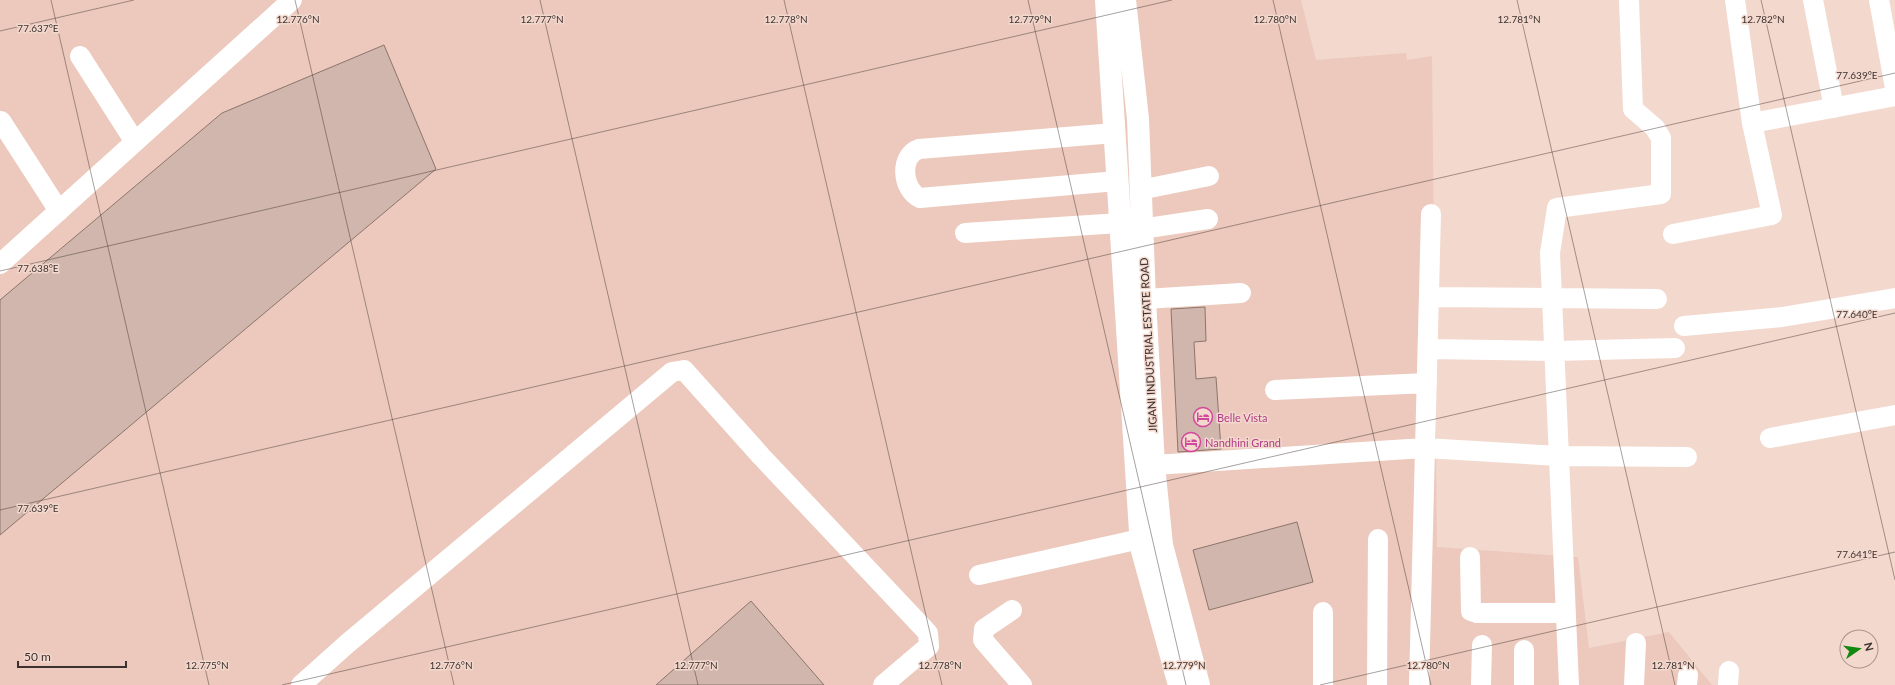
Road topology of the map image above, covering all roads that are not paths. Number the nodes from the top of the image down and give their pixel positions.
1 (292, 0) edge
2 (1106, 0) edge
3 (1125, 0) edge
4 (1629, 0) edge
5 (1736, 0) edge
6 (1813, 0) edge
7 (1879, 0) edge
8 (80, 56) dead end
9 (1895, 88) edge
10 (1895, 96) edge
11 (1834, 108) junction
12 (0, 120) edge
13 (1752, 123) junction
14 (1115, 133) junction
15 (135, 142) junction
16 (1209, 176) dead end
17 (1117, 181) junction
18 (1140, 190) junction
19 (59, 211) junction
20 (1431, 214) dead end
21 (1208, 219) dead end
22 (1120, 223) junction
23 (1141, 229) junction
24 (965, 233) dead end
25 (1673, 234) dead end
26 (0, 264) edge
27 (1241, 293) dead end
28 (1429, 297) junction
29 (1552, 298) junction
30 (1895, 298) edge
31 (1145, 299) junction
32 (1657, 299) dead end
33 (1684, 326) dead end
34 (1675, 348) dead end
35 (1428, 349) junction
36 (1555, 351) junction
37 (1427, 383) junction
38 (1275, 390) dead end
39 (1895, 415) edge
40 (1770, 438) dead end
41 (1425, 448) junction
42 (1559, 456) junction
43 (1687, 457) dead end
44 (1154, 465) junction
45 (1140, 539) junction
46 (1378, 539) dead end
47 (1470, 557) dead end
48 (979, 575) dead end
49 (1012, 610) dead end
50 (1323, 612) dead end
51 (1566, 613) junction
52 (1636, 643) dead end
53 (1482, 645) dead end
54 (1524, 650) dead end
55 (301, 685) edge
56 (883, 685) edge
57 (1022, 685) edge
58 (1179, 685) edge
59 (1199, 685) edge
60 (1323, 685) edge
61 (1377, 685) edge
62 (1419, 685) edge
63 (1481, 685) edge
64 (1524, 685) edge
65 (1569, 685) edge
66 (1634, 685) edge

1 - 15 street
2 - 14 main road, JIGANI INDUSTRIAL ESTATE ROAD
3 - 18 main road, JIGANI INDUSTRIAL ESTATE ROAD
4 - 29 street
5 - 13 street
6 - 11 street
7 - 9 street
8 - 15 street
10 - 11 street
11 - 13 street
12 - 19 street
13 - 25 street
14 - 17 main road, JIGANI INDUSTRIAL ESTATE ROAD
14 - 17 street
15 - 19 street
16 - 18 street
17 - 22 main road, JIGANI INDUSTRIAL ESTATE ROAD
18 - 23 main road, JIGANI INDUSTRIAL ESTATE ROAD
19 - 26 street
20 - 28 street
21 - 23 street
22 - 24 street
22 - 45 main road, JIGANI INDUSTRIAL ESTATE ROAD
23 - 31 main road, JIGANI INDUSTRIAL ESTATE ROAD
27 - 31 street
28 - 29 street
28 - 35 street
29 - 32 street
29 - 36 street
30 - 33 street
31 - 44 main road, JIGANI INDUSTRIAL ESTATE ROAD
34 - 36 street
35 - 36 street
35 - 37 street
36 - 42 street
37 - 38 street
37 - 41 street
39 - 40 street
41 - 42 street
41 - 44 street
41 - 62 street
42 - 43 street
42 - 51 street
44 - 59 main road, JIGANI INDUSTRIAL ESTATE ROAD
45 - 48 street
45 - 58 main road, JIGANI INDUSTRIAL ESTATE ROAD
46 - 61 street
47 - 51 street
49 - 57 street
50 - 60 street
51 - 65 street
52 - 66 street
53 - 63 street
54 - 64 street
55 - 56 street

